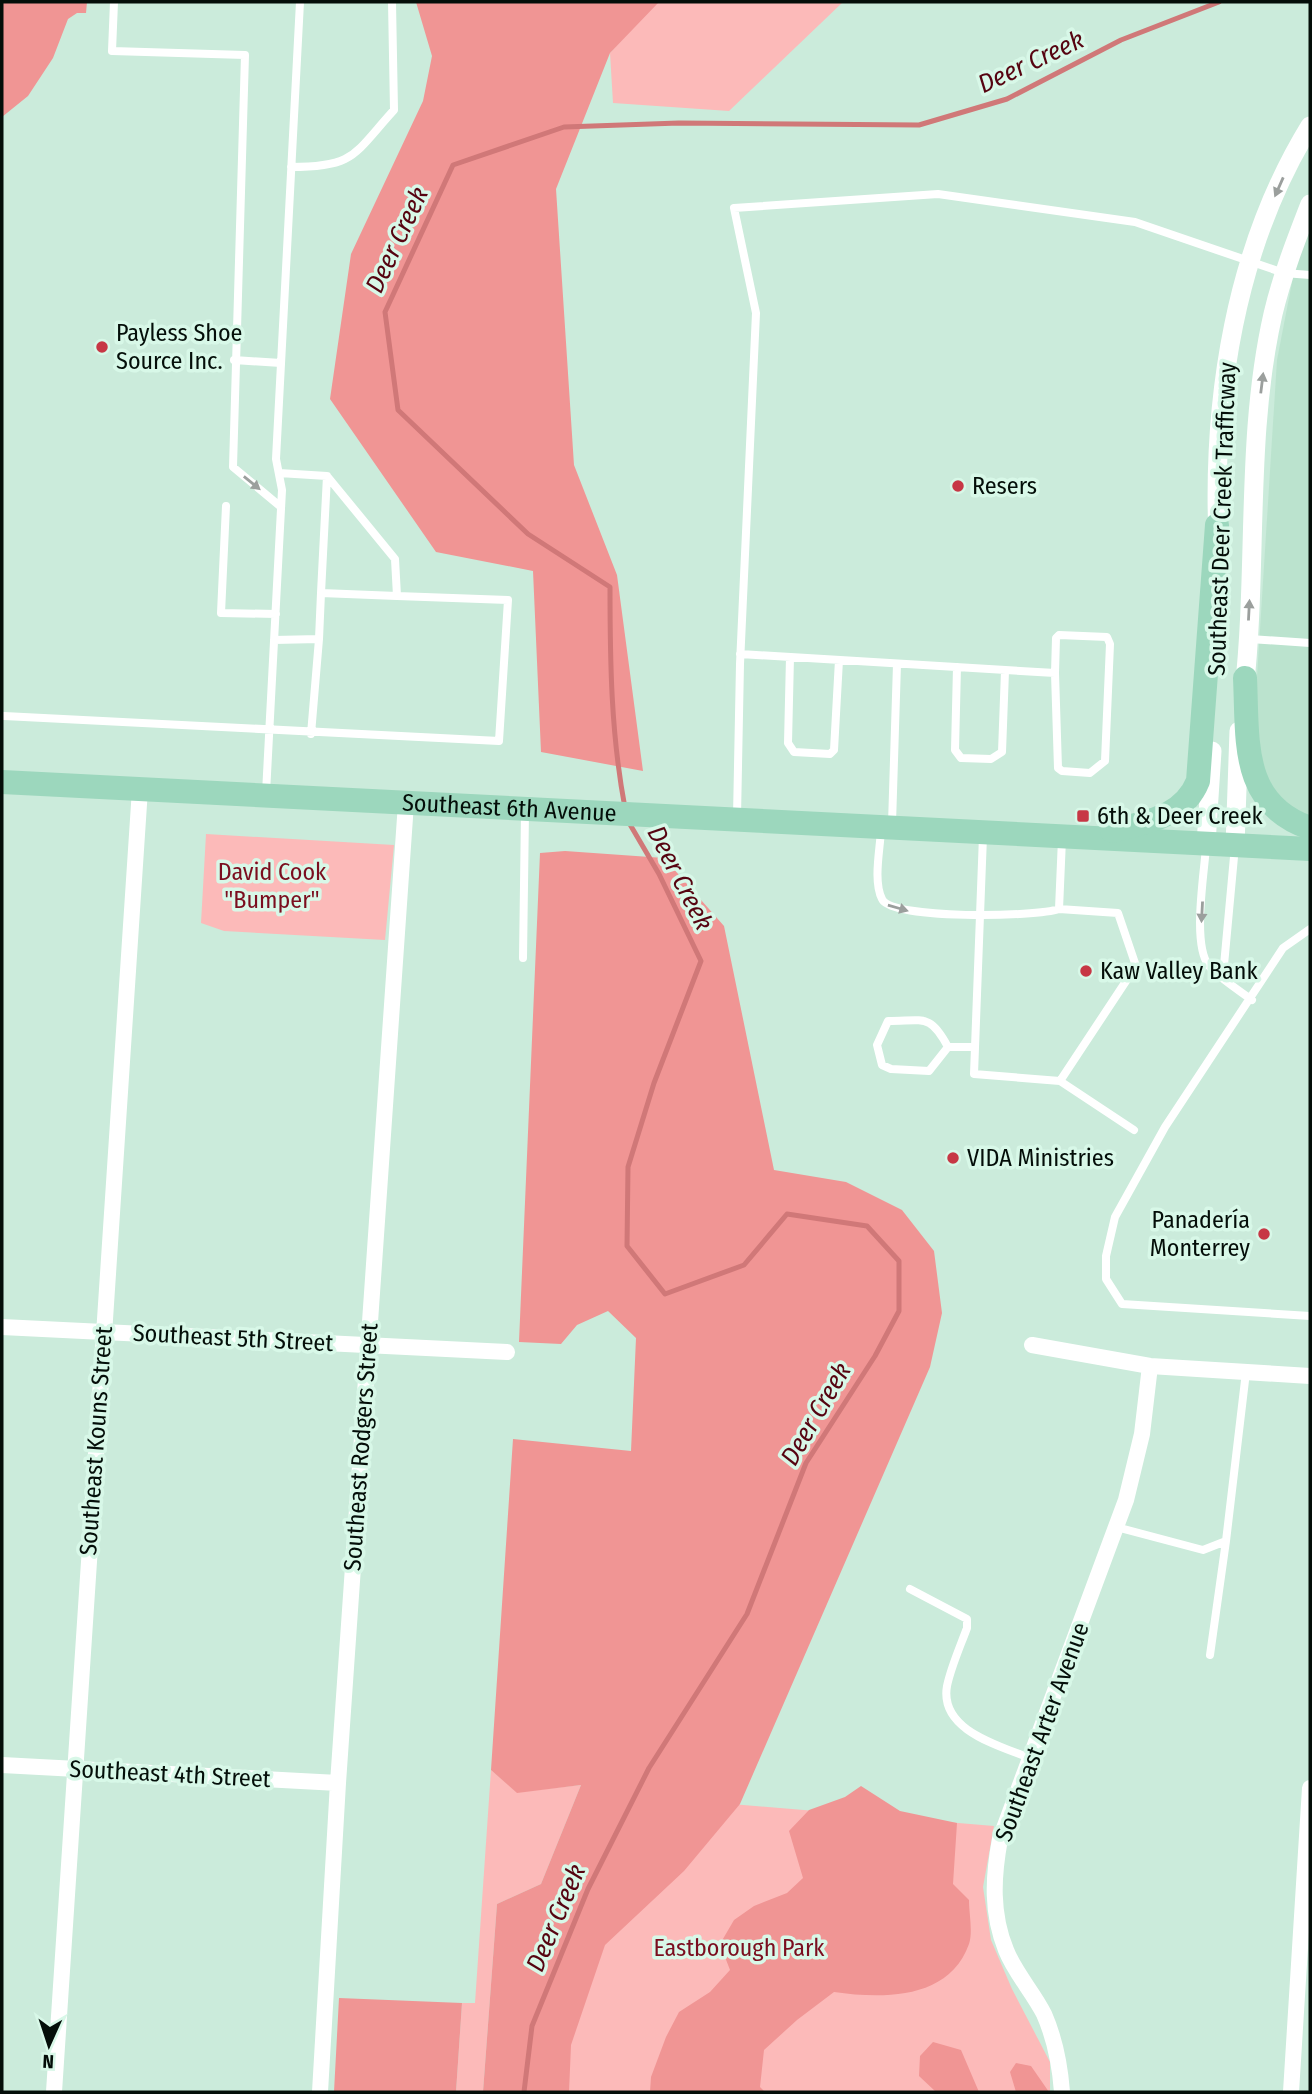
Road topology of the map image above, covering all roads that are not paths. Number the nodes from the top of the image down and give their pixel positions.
1 (114, 2) edge
2 (300, 2) edge
3 (392, 2) edge
4 (1310, 126) edge
5 (291, 167) junction
6 (1310, 204) edge
7 (1250, 261) junction
8 (1284, 273) junction
9 (1310, 275) edge
10 (234, 360) junction
11 (281, 363) junction
12 (279, 473) junction
13 (327, 476) junction
14 (226, 506) dead end
15 (281, 506) junction
16 (1217, 525) junction
17 (321, 593) junction
18 (397, 596) junction
19 (276, 614) junction
20 (318, 639) junction
21 (1247, 639) junction
22 (274, 640) junction
23 (1310, 643) edge
24 (740, 654) junction
25 (790, 657) junction
26 (839, 660) junction
27 (897, 664) junction
28 (957, 667) junction
29 (1005, 671) junction
30 (1055, 673) junction
31 (1245, 678) junction
32 (4, 716) dead end
33 (270, 730) junction
34 (311, 734) junction
35 (2, 782) edge
36 (140, 789) junction
37 (266, 796) junction
38 (406, 803) junction
39 (525, 809) junction
40 (737, 820) junction
41 (887, 827) junction
42 (1310, 828) edge
43 (983, 831) junction
44 (1062, 835) junction
45 (1091, 836) junction
46 (1206, 844) junction
47 (1235, 846) junction
48 (1310, 849) edge
49 (1059, 909) junction
50 (980, 914) junction
51 (1310, 929) edge
52 (523, 958) dead end
53 (1223, 976) junction
54 (1252, 1000) junction
55 (948, 1047) junction
56 (975, 1047) junction
57 (1060, 1081) junction
58 (1134, 1130) dead end
59 (1310, 1315) edge
60 (2, 1327) edge
61 (103, 1332) junction
62 (368, 1344) junction
63 (1032, 1345) dead end
64 (507, 1352) dead end
65 (1150, 1366) junction
66 (1246, 1372) junction
67 (1310, 1376) edge
68 (1116, 1527) junction
69 (1226, 1541) junction
70 (910, 1589) dead end
71 (1210, 1655) dead end
72 (1032, 1759) junction
73 (2, 1765) edge
74 (75, 1769) junction
75 (338, 1783) junction
76 (1310, 1788) edge
77 (54, 2092) edge
78 (320, 2092) edge
79 (1062, 2092) edge
80 (1291, 2092) edge

1 - 10 lane
2 - 5 lane
3 - 5 lane
4 -> 7 street, Southeast Deer Creek Trafficway
5 - 11 lane
6 - 8 street, Southeast Deer Creek Trafficway
7 - 8 lane
7 - 16 street, Southeast Deer Creek Trafficway
7 - 24 lane
8 - 9 lane
21 -> 8 street, Southeast Deer Creek Trafficway
10 - 11 lane
10 -> 15 lane
11 - 12 lane
12 - 13 lane
12 - 15 lane
13 - 17 lane
13 - 18 lane
14 - 19 lane
15 - 19 lane
16 - 45 main road
16 - 46 street, Southeast Deer Creek Trafficway
17 - 18 lane
17 - 20 lane
18 - 34 lane
19 - 22 lane
20 - 22 lane
20 - 34 lane
21 - 23 lane
21 - 31 street, Southeast Deer Creek Trafficway
22 - 33 lane
24 - 25 lane
24 - 40 lane
25 - 26 lane
25 - 26 lane
26 - 27 lane
27 - 28 lane
27 - 41 lane
28 - 29 lane
28 - 29 lane
29 - 30 lane
30 - 30 lane
31 - 42 main road
31 - 47 street, Southeast Deer Creek Trafficway
32 - 33 lane
33 - 34 lane
33 - 37 lane
35 - 36 main road, Southeast 6th Avenue
36 - 37 main road, Southeast 6th Avenue
36 - 61 street, Southeast Kouns Street
37 - 38 main road, Southeast 6th Avenue
38 - 39 main road, Southeast 6th Avenue
38 - 62 street, Southeast Rodgers Street
39 - 40 main road, Southeast 6th Avenue
39 - 52 lane
40 - 41 main road, Southeast 6th Avenue
41 - 43 main road, Southeast 6th Avenue
41 -> 50 lane
43 - 44 main road, Southeast 6th Avenue
43 - 50 lane
44 - 45 main road, Southeast 6th Avenue
44 - 49 lane
45 - 46 main road, Southeast 6th Avenue
46 - 47 main road, Southeast 6th Avenue
46 -> 53 lane
47 - 48 main road, Southeast 6th Avenue
47 - 53 lane
49 - 50 lane
49 - 57 lane
50 - 56 lane
51 - 54 lane
53 - 54 lane
54 - 59 lane
55 - 55 lane
55 - 56 lane
56 - 57 lane
57 - 58 lane
60 - 61 street, Southeast 5th Street
61 - 62 street, Southeast 5th Street
61 - 74 street, Southeast Kouns Street
62 - 64 street, Southeast 5th Street
62 - 75 street, Southeast Rodgers Street
63 - 65 street
65 - 66 street
65 - 68 street, Southeast Arter Avenue
66 - 67 street
66 - 69 lane
68 - 69 lane
68 - 72 street, Southeast Arter Avenue
69 - 71 lane
70 - 72 lane
72 - 79 street, Southeast Arter Avenue
73 - 74 street, Southeast 4th Street
74 - 75 street, Southeast 4th Street
74 - 77 street, Southeast Kouns Street
75 - 78 street, Southeast Rodgers Street
76 - 80 street

